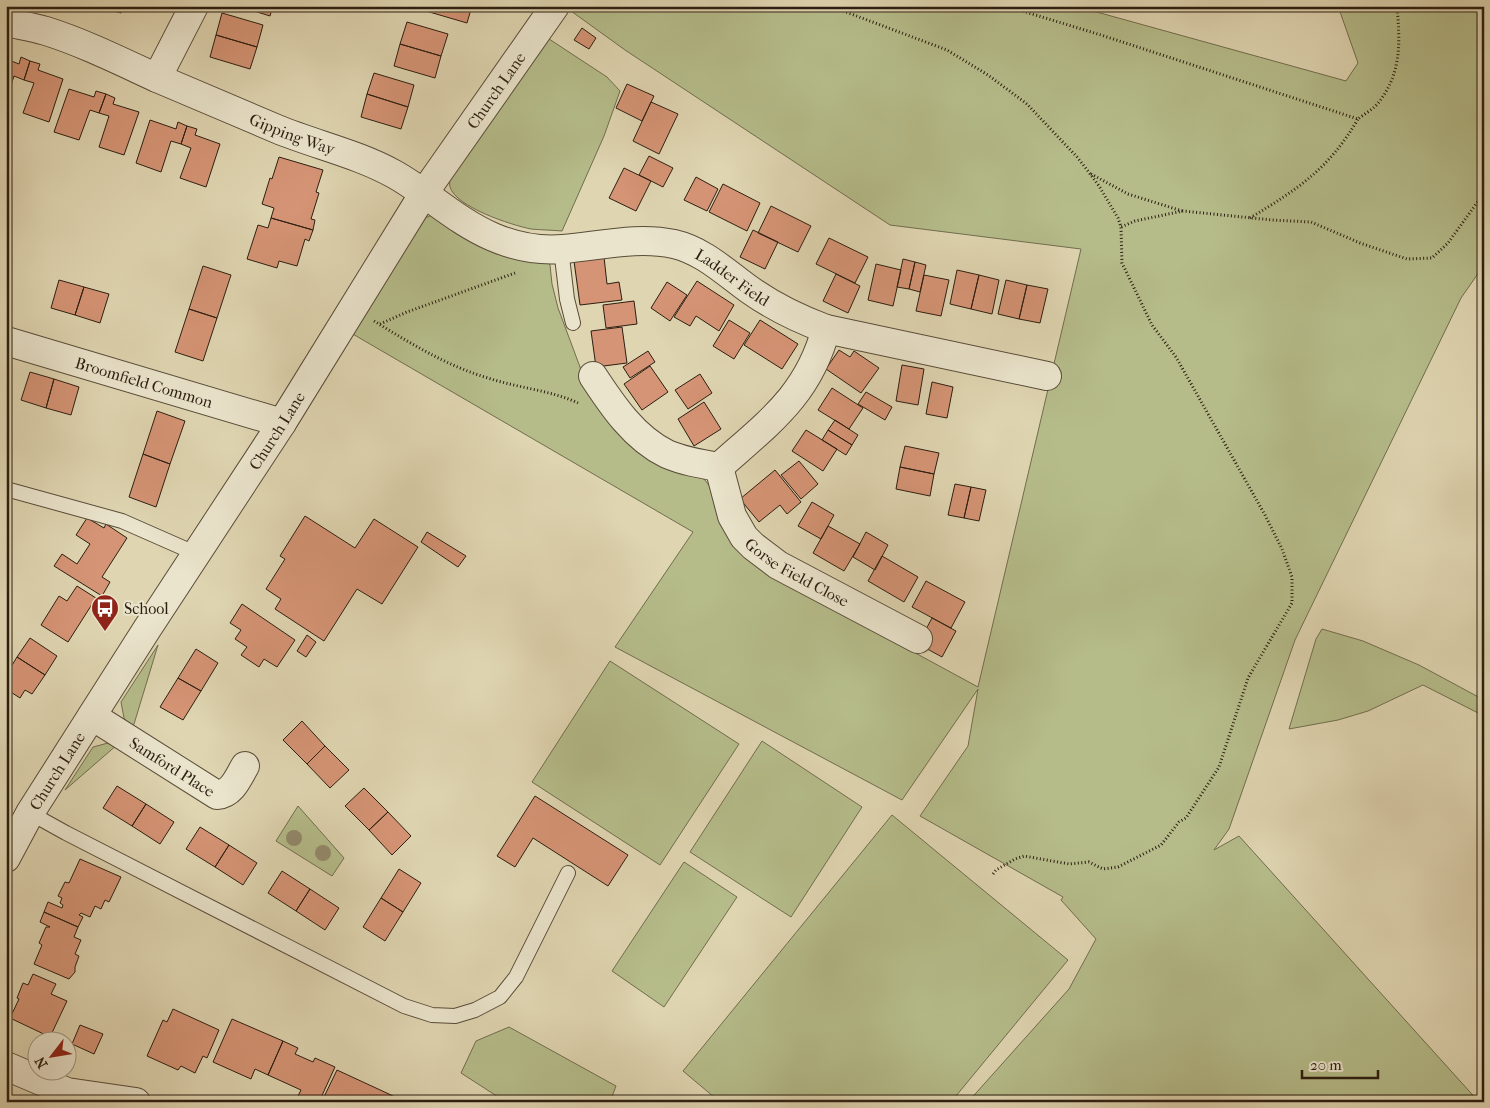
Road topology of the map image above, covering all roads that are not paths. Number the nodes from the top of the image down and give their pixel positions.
1 (194, 6) edge
2 (555, 6) edge
3 (6, 22) edge
4 (158, 78) junction
5 (424, 193) junction
6 (561, 249) junction
7 (573, 323) dead end
8 (826, 329) junction
9 (6, 341) edge
10 (593, 376) dead end
11 (1047, 376) dead end
12 (282, 423) junction
13 (719, 467) junction
14 (6, 489) edge
15 (197, 554) junction
16 (918, 639) dead end
17 (92, 716) junction
18 (245, 766) dead end
19 (30, 813) junction
20 (6, 858) edge
21 (568, 872) dead end
22 (6, 1066) edge
23 (136, 1102) edge

1 - 4 street
2 - 5 street, Church Lane
3 - 4 street, Gipping Way
4 - 5 street, Gipping Way
5 - 6 street, Ladder Field
5 - 12 street, Church Lane
6 - 7 lane
6 - 8 street, Ladder Field
8 - 11 street, Ladder Field
8 - 13 street
9 - 12 street, Broomfield Common
10 - 13 street
12 - 15 street, Church Lane
13 - 16 street, Gorse Field Close
14 - 15 lane
15 - 17 street, Church Lane
17 - 18 street, Samford Place
17 - 19 street, Church Lane
19 - 20 street, Church Lane
19 - 21 lane
22 - 23 street

